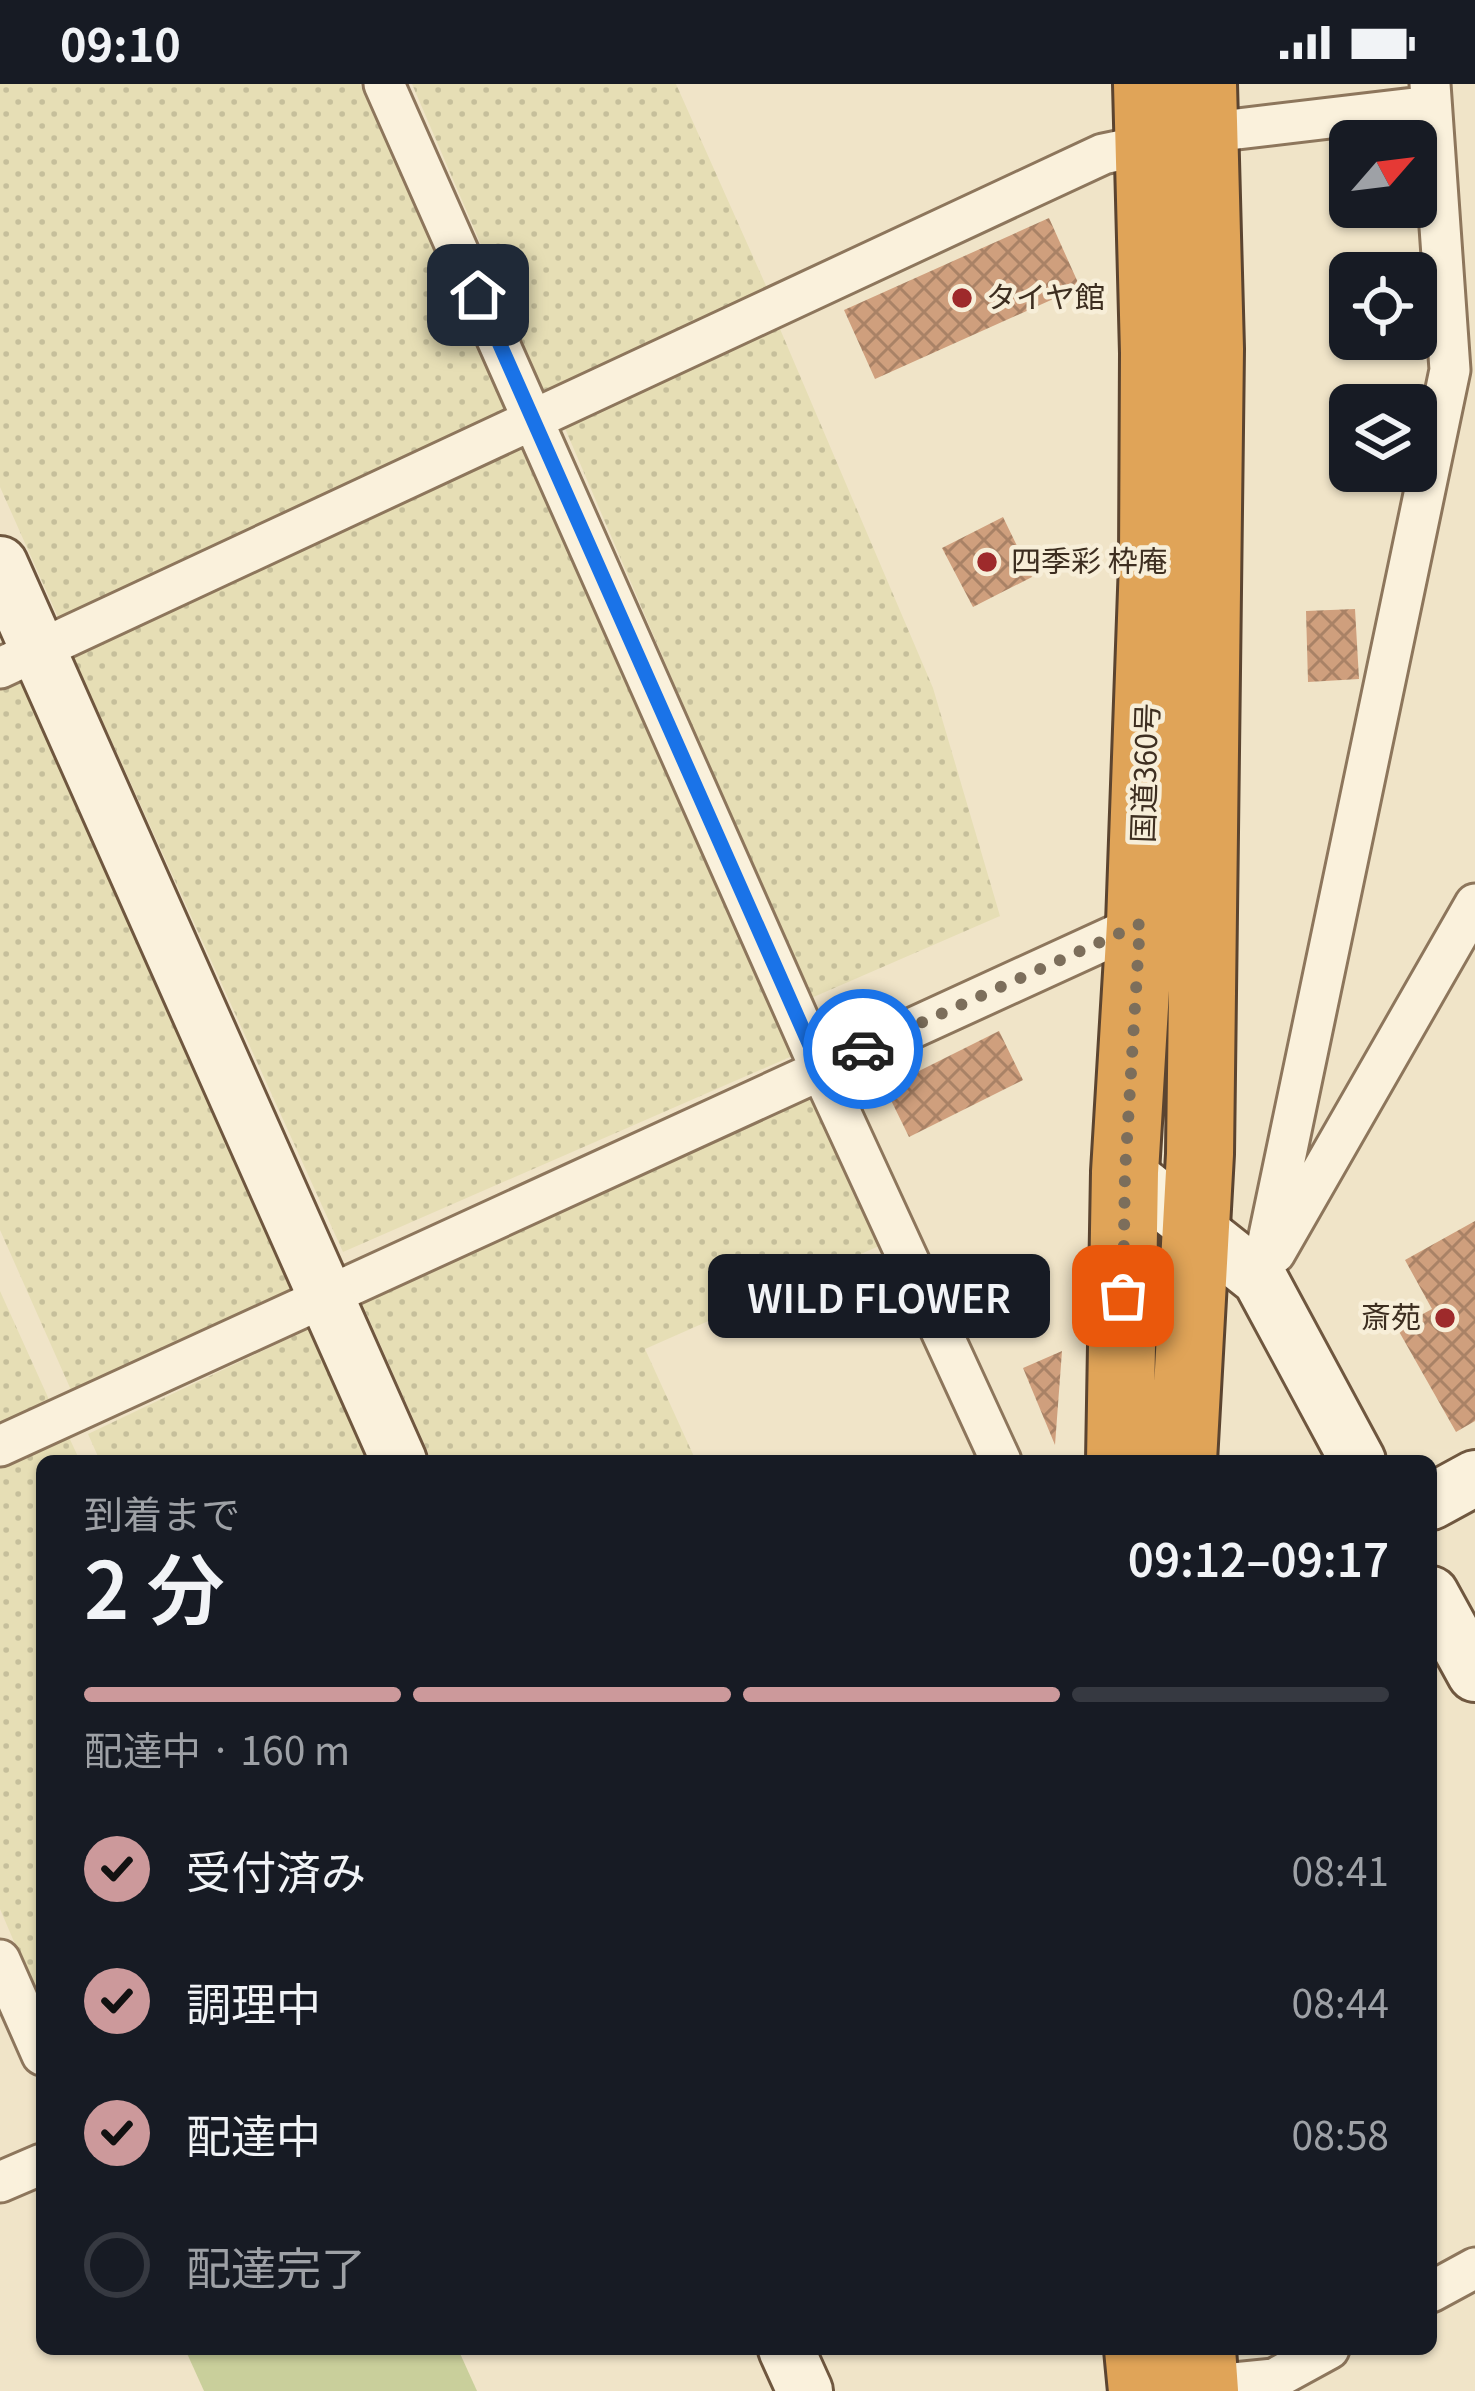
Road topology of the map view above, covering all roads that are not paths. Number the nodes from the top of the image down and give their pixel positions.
1 (384, 84) edge
2 (1431, 95) edge
3 (1176, 111) edge
4 (534, 422) junction
5 (0, 564) edge
6 (21, 660) edge
7 (1202, 896) junction
8 (1475, 904) edge
9 (1140, 924) junction
10 (820, 1068) junction
11 (1125, 1172) junction
12 (1196, 1230) junction
13 (1260, 1279) junction
14 (328, 1295) junction
15 (0, 1446) edge
16 (396, 1455) edge
17 (998, 1455) edge
18 (1120, 1455) edge
19 (1184, 1455) edge
20 (1355, 1455) edge
21 (1475, 1478) edge
22 (1437, 1499) edge
23 (1437, 1605) edge
24 (1475, 1673) edge
25 (0, 1960) edge
26 (36, 2041) edge
27 (36, 2167) edge
28 (0, 2182) edge
29 (1475, 2268) edge
30 (1437, 2289) edge
31 (789, 2355) edge
32 (1148, 2355) edge
33 (1318, 2355) edge
34 (1188, 2379) edge
35 (805, 2391) edge

1 - 4 street
2 - 3 street
2 - 13 street
3 - 4 street
3 - 7 highway, 国道360号
3 - 9 highway, 国道360号
4 - 6 street
4 - 10 street
5 - 6 street
6 - 14 street
7 - 9 street
7 - 12 highway, 国道360号
8 - 13 street
9 - 10 street
9 - 11 highway, 国道360号
10 - 14 street
10 - 17 street
11 - 12 street
11 - 18 highway, 国道360号
12 - 13 street
12 - 19 highway, 国道360号
13 - 20 street
14 - 15 street
14 - 16 street
21 - 22 street
23 - 24 street
25 - 26 street
27 - 28 street
29 - 30 street
31 - 35 street
32 - 34 highway
33 - 34 street

